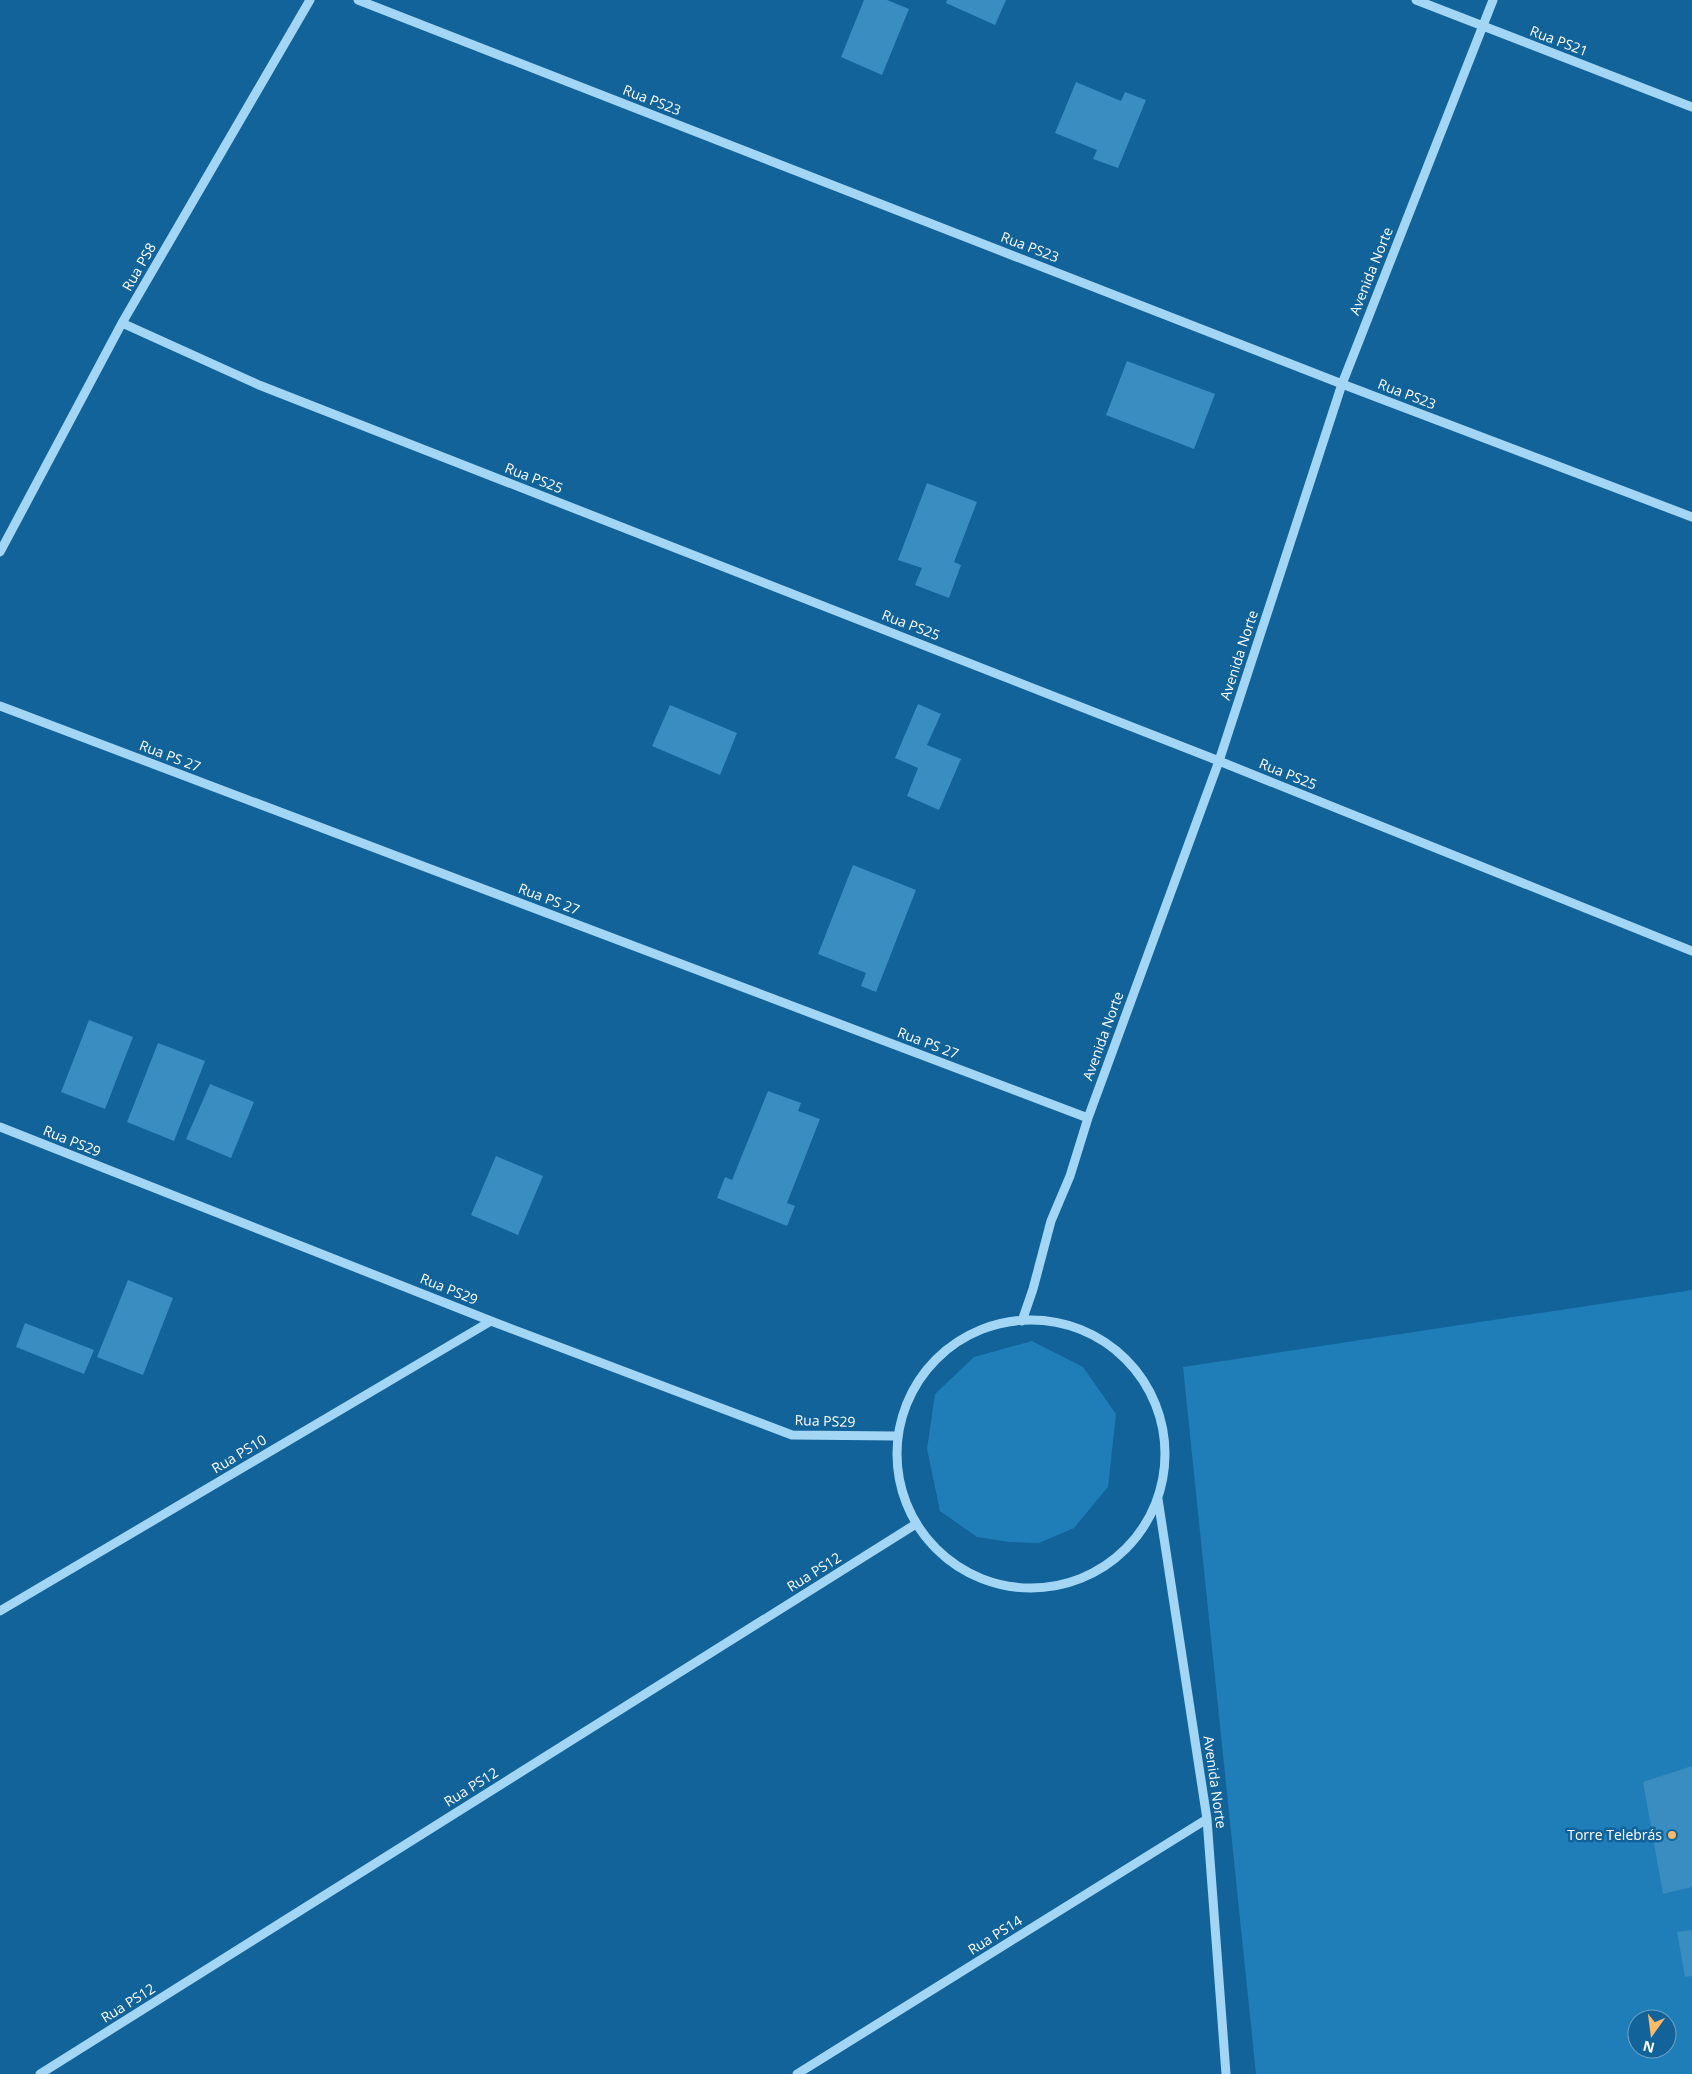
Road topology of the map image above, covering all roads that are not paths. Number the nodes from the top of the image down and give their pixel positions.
1 (310, 0) edge
2 (358, 0) edge
3 (1416, 0) edge
4 (1493, 0) edge
5 (1483, 26) junction
6 (1692, 107) edge
7 (122, 323) junction
8 (1342, 384) junction
9 (1692, 517) edge
10 (0, 552) edge
11 (0, 706) edge
12 (1219, 761) junction
13 (1692, 951) edge
14 (1088, 1118) junction
15 (0, 1127) edge
16 (492, 1321) junction
17 (1022, 1321) junction
18 (896, 1436) junction
19 (1158, 1497) junction
20 (916, 1524) junction
21 (0, 1611) edge
22 (1207, 1820) junction
23 (40, 2074) edge
24 (797, 2074) edge
25 (1226, 2074) edge

1 - 7 street, Rua PS8
2 - 8 street, Rua PS23
3 - 5 street, Rua PS21
4 - 5 street, Avenida Norte
5 - 6 street, Rua PS21
5 - 8 street, Avenida Norte
7 - 10 street, Rua PS8
7 - 12 street, Rua PS25
8 - 9 street, Rua PS23
8 - 12 street, Avenida Norte
11 - 14 street, Rua PS 27
12 - 13 street, Rua PS25
12 - 14 street, Avenida Norte
14 - 17 street, Avenida Norte
15 - 16 street, Rua PS29
16 - 18 street, Rua PS29
16 - 21 street, Rua PS10
17 - 18 street
17 - 19 street
18 - 20 street
19 - 20 street
19 - 22 street, Avenida Norte
20 - 23 street, Rua PS12
22 - 24 street, Rua PS14
22 - 25 street, Avenida Norte

